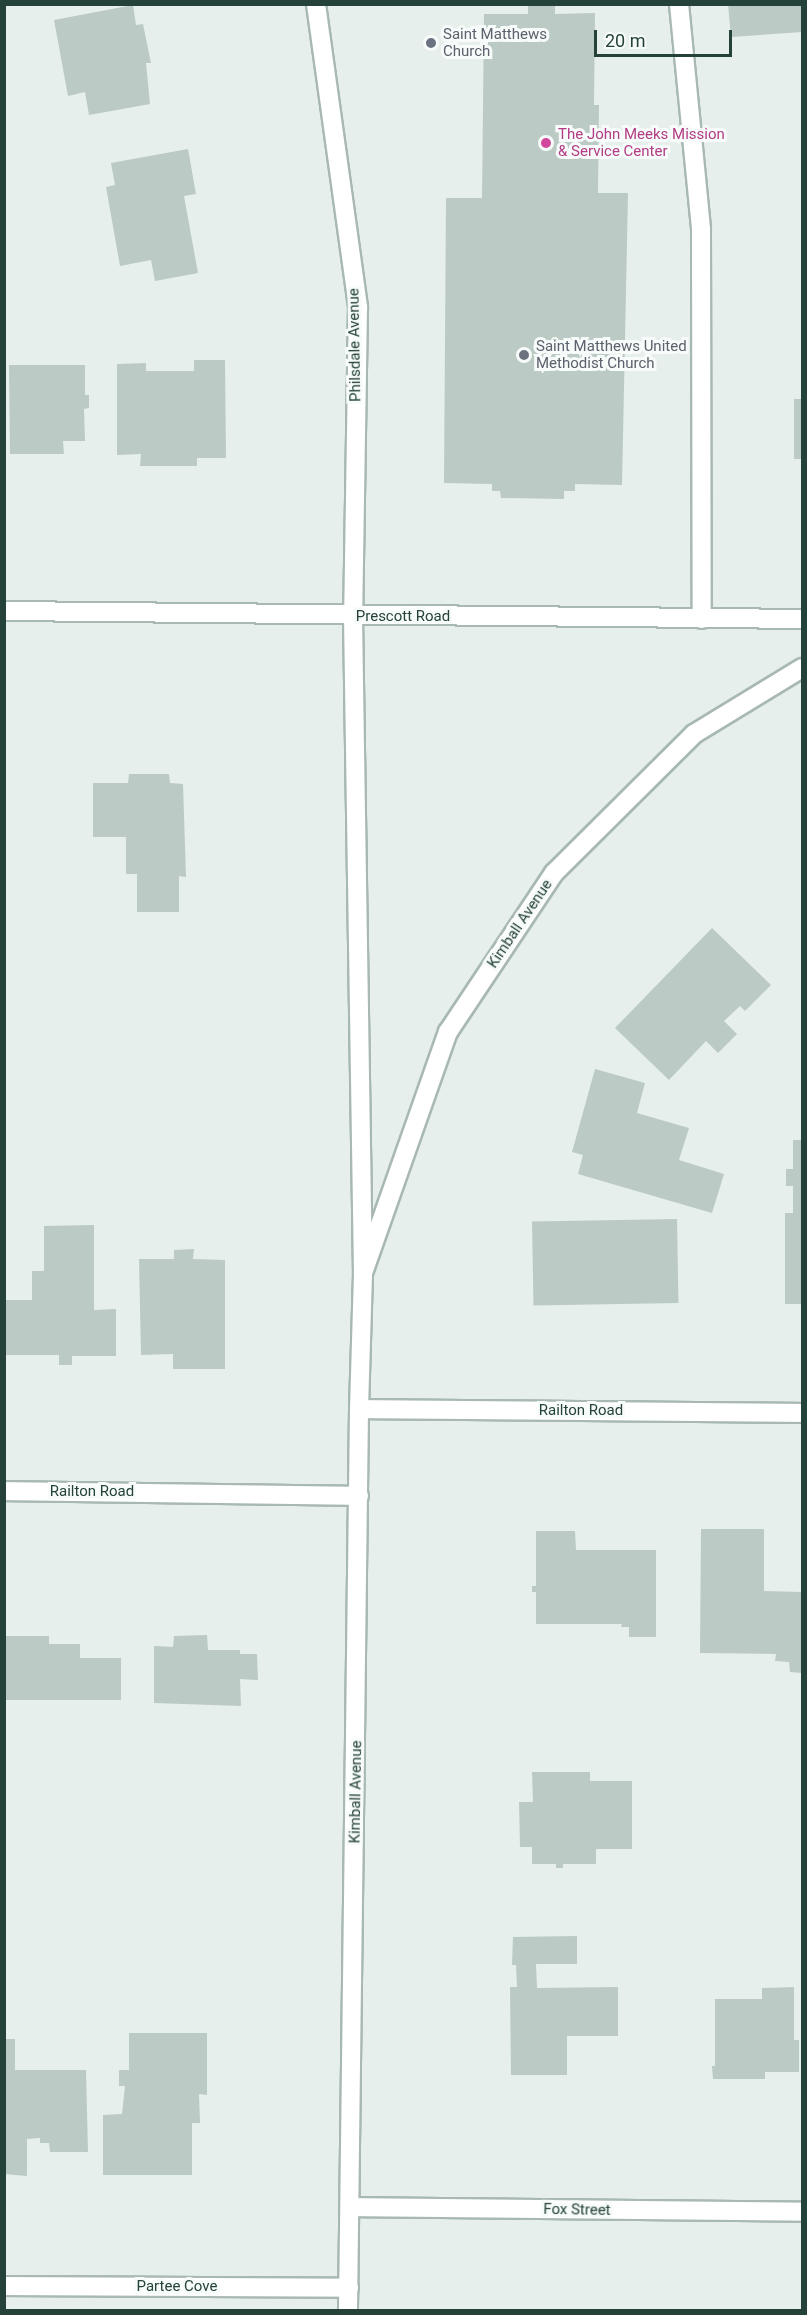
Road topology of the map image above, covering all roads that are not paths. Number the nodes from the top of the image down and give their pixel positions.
1 (316, 4) edge
2 (679, 4) edge
3 (4, 611) edge
4 (353, 616) junction
5 (702, 619) junction
6 (802, 619) edge
7 (802, 668) edge
8 (363, 1273) junction
9 (359, 1409) junction
10 (802, 1413) edge
11 (4, 1491) edge
12 (359, 1496) junction
13 (351, 2207) junction
14 (802, 2212) edge
15 (4, 2286) edge
16 (349, 2288) junction
17 (348, 2310) edge

1 - 4 street, Philsdale Avenue
2 - 5 street
3 - 4 street, Prescott Road
4 - 5 street, Prescott Road
4 - 8 street, Kimball Avenue
5 - 6 street, Prescott Road
7 - 8 street, Kimball Avenue
8 - 9 street, Kimball Avenue
9 - 10 street, Railton Road
9 - 12 street, Kimball Avenue
11 - 12 street, Railton Road
12 - 13 street, Kimball Avenue
13 - 14 street, Fox Street
13 - 16 street, Kimball Avenue
15 - 16 street, Partee Cove
16 - 17 street, Kimball Avenue

